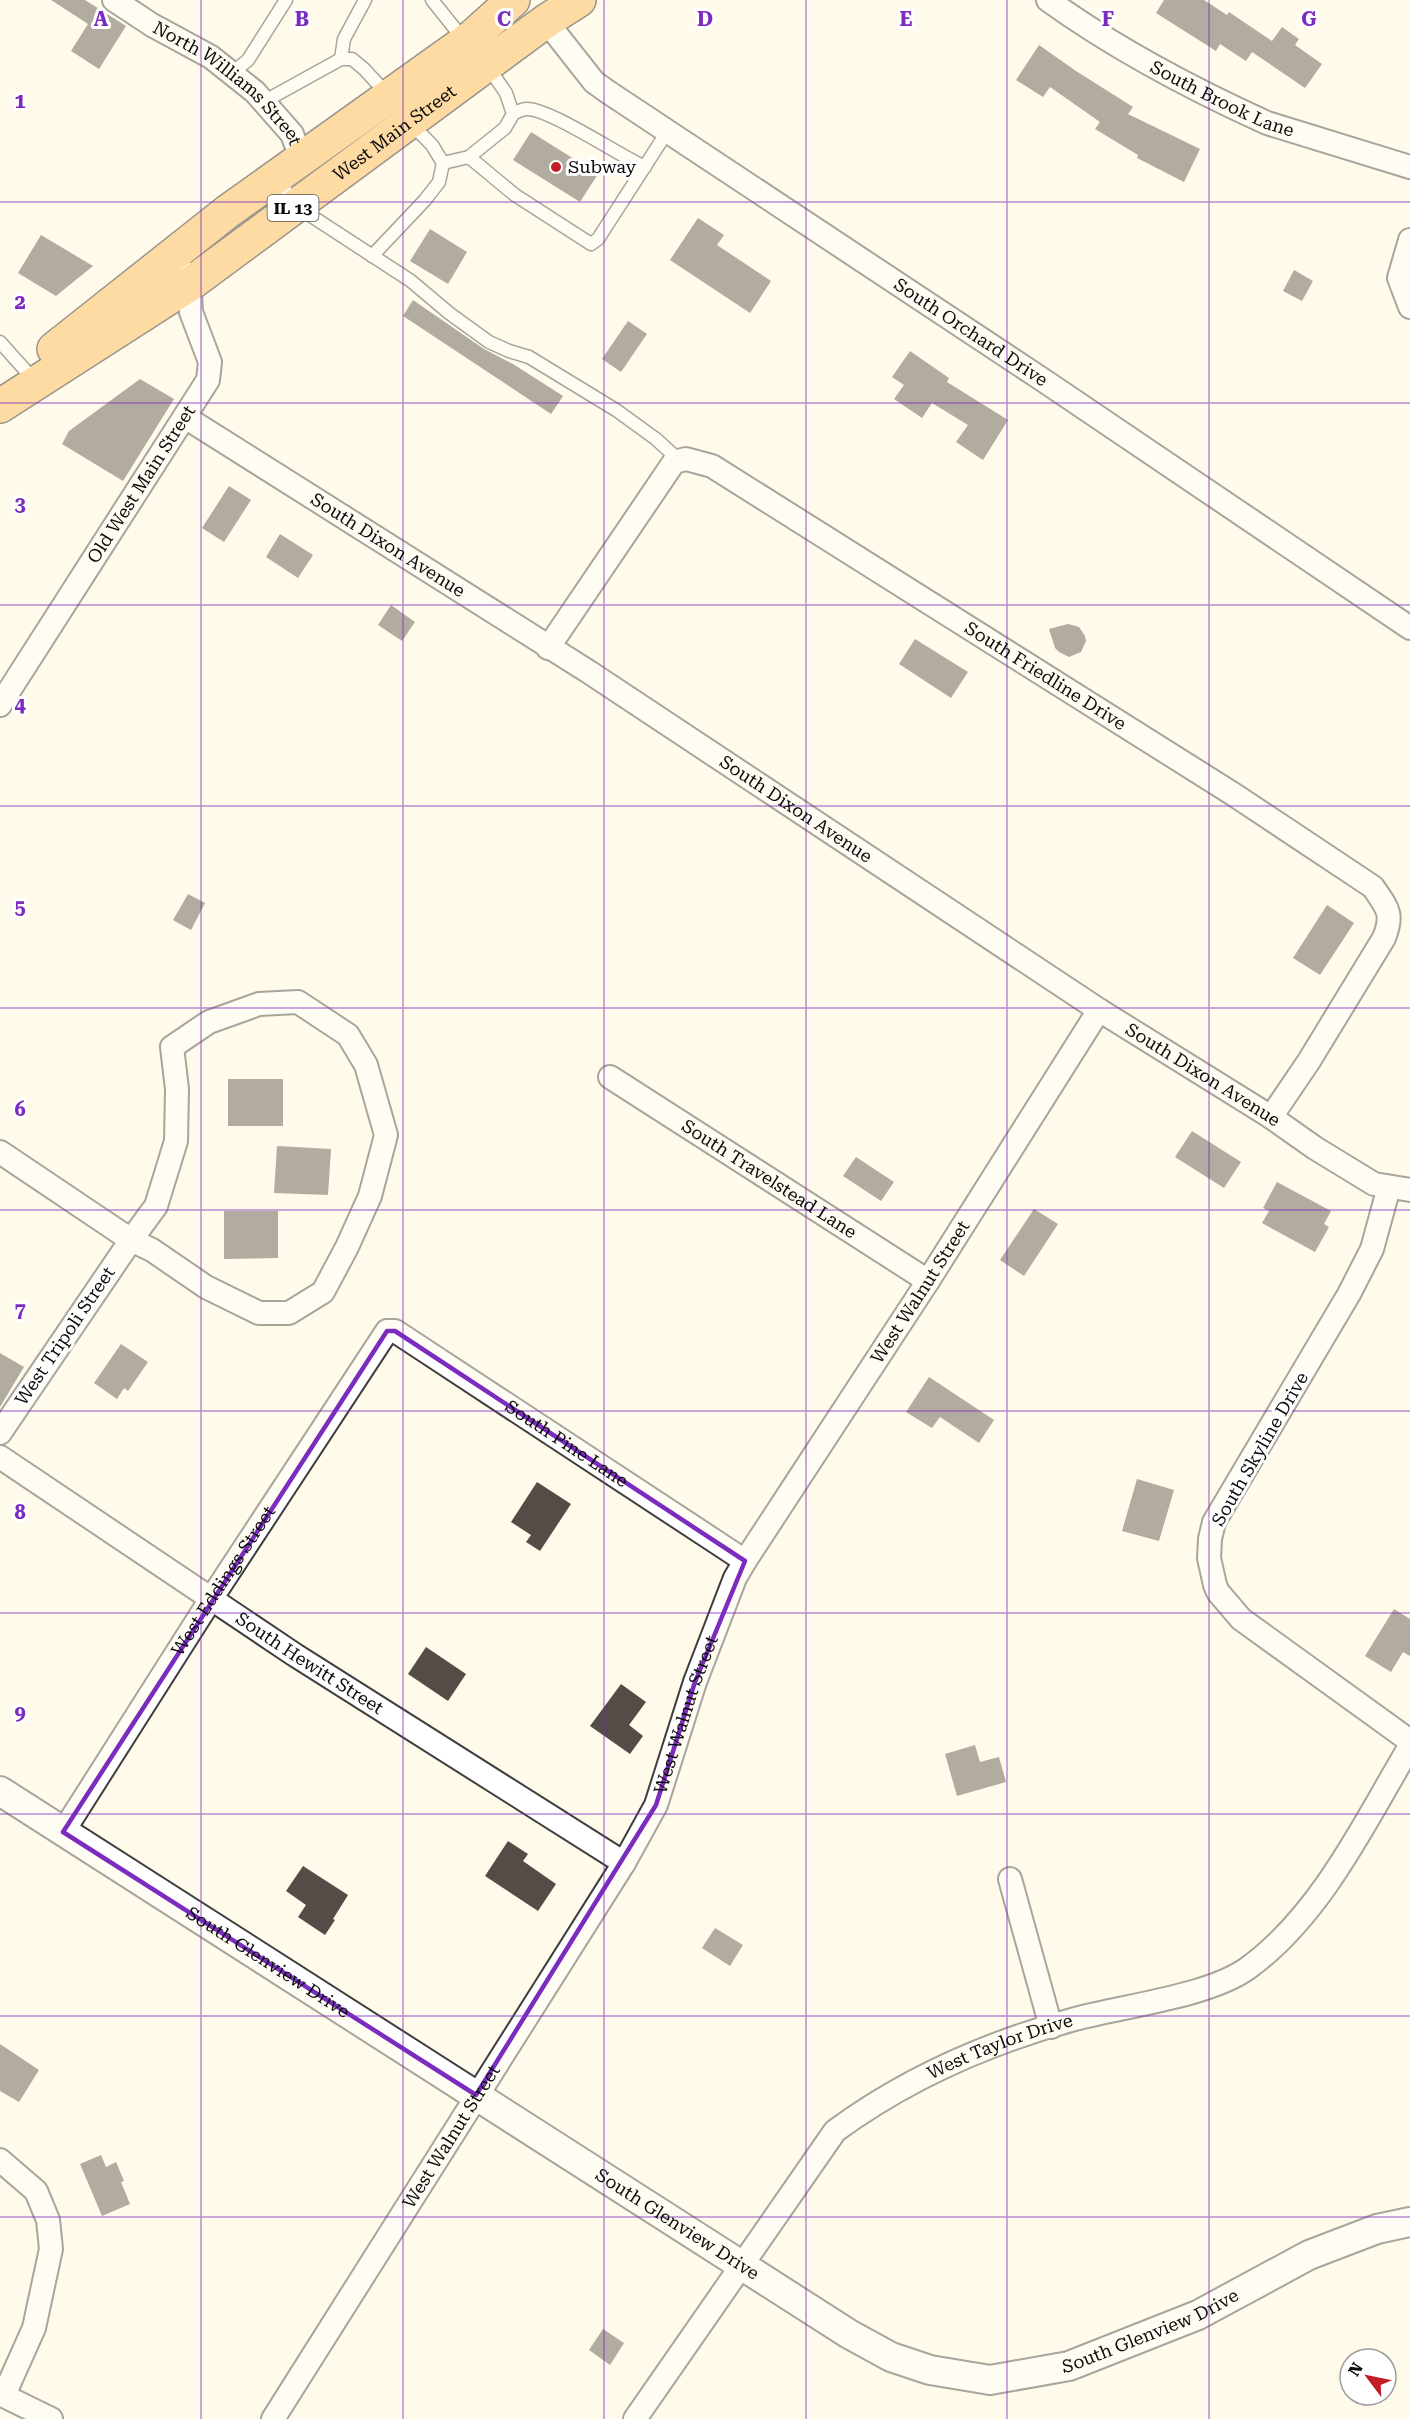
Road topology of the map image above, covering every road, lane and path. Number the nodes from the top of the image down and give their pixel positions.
1 (114, 0) edge
2 (286, 0) edge
3 (365, 0) edge
4 (432, 0) edge
5 (513, 0) edge
6 (579, 0) edge
7 (1048, 0) edge
8 (135, 7) edge
9 (546, 21) junction
10 (476, 54) junction
11 (341, 59) junction
12 (232, 73) junction
13 (266, 101) junction
14 (399, 109) junction
15 (513, 114) junction
16 (667, 132) junction
17 (469, 157) junction
18 (443, 164) junction
19 (288, 167) junction
20 (645, 167) junction
21 (1410, 167) edge
22 (296, 206) junction
23 (1410, 240) edge
24 (185, 245) junction
25 (372, 256) junction
26 (190, 284) junction
27 (1410, 307) edge
28 (0, 342) edge
29 (26, 371) junction
30 (0, 392) edge
31 (0, 406) edge
32 (184, 417) junction
33 (680, 460) junction
34 (1410, 628) edge
35 (548, 648) junction
36 (0, 705) edge
37 (1099, 1010) junction
38 (610, 1077) dead end
39 (1271, 1117) junction
40 (0, 1152) edge
41 (1400, 1188) edge
42 (131, 1239) junction
43 (928, 1281) junction
44 (387, 1331) joint
45 (0, 1433) edge
46 (0, 1457) edge
47 (745, 1561) junction
48 (211, 1599) junction
49 (1410, 1742) edge
50 (1410, 1746) edge
51 (0, 1791) edge
52 (63, 1832) junction
53 (624, 1863) junction
54 (1010, 1879) dead end
55 (1052, 2027) junction
56 (476, 2095) junction
57 (0, 2160) edge
58 (1410, 2222) edge
59 (742, 2266) junction
60 (2, 2395) edge
61 (51, 2419) edge
62 (273, 2419) edge
63 (635, 2419) edge

1 - 8 street, North Williams Street
2 - 12 lane
3 - 11 lane
4 - 10 lane
5 - 10 highway, West Main Street / IL 13
6 - 9 highway, West Main Street / IL 13
7 - 21 street, South Brook Lane
8 - 12 street, North Williams Street
9 - 10 highway, West Main Street / IL 13
9 - 16 street, South Orchard Drive
10 - 14 highway, West Main Street / IL 13
10 - 15 lane
11 - 13 lane
11 - 14 lane
12 - 13 street, North Williams Street
13 - 19 street, North Williams Street
14 - 18 lane
14 - 19 highway, West Main Street / IL 13
14 - 22 highway, West Main Street / IL 13
15 - 17 lane
15 - 20 lane
16 - 20 lane
16 - 34 street, South Orchard Drive
17 - 18 lane
17 - 20 lane
18 - 25 lane
19 - 22 lane
19 - 24 highway, West Main Street / IL 13
22 - 25 lane
22 - 26 highway, West Main Street / IL 13
23 - 27 street
24 - 26 street, Old West Main Street
24 - 29 highway, West Main Street / IL 13
25 - 33 lane
26 - 31 highway, West Main Street / IL 13
26 - 32 street, Old West Main Street
28 - 29 lane
29 - 30 highway, West Main Street / IL 13
32 - 35 street, South Dixon Avenue
32 - 36 street, Old West Main Street
33 - 35 street
33 - 39 street, South Friedline Drive
35 - 37 street, South Dixon Avenue
37 - 39 street, South Dixon Avenue
37 - 43 street, West Walnut Street
38 - 43 street, South Travelstead Lane
39 - 41 street, South Dixon Avenue
40 - 42 street
41 - 49 street, South Skyline Drive
42 - 42 street
42 - 45 street, West Tripoli Street
43 - 47 street, West Walnut Street
44 - 47 street, South Pine Lane
44 - 48 street, West Eddings Street
46 - 48 street, South Hewitt Street
47 - 53 street, West Walnut Street
48 - 52 street, West Eddings Street
48 - 53 street, South Hewitt Street
50 - 55 street, West Taylor Drive
51 - 52 street, South Glenview Drive
52 - 56 street, South Glenview Drive
53 - 56 street, West Walnut Street
54 - 55 street
55 - 59 street, West Taylor Drive
56 - 59 street, South Glenview Drive
56 - 62 street, West Walnut Street
57 - 60 street
58 - 59 street, South Glenview Drive
59 - 63 street, West Taylor Drive
60 - 61 street

